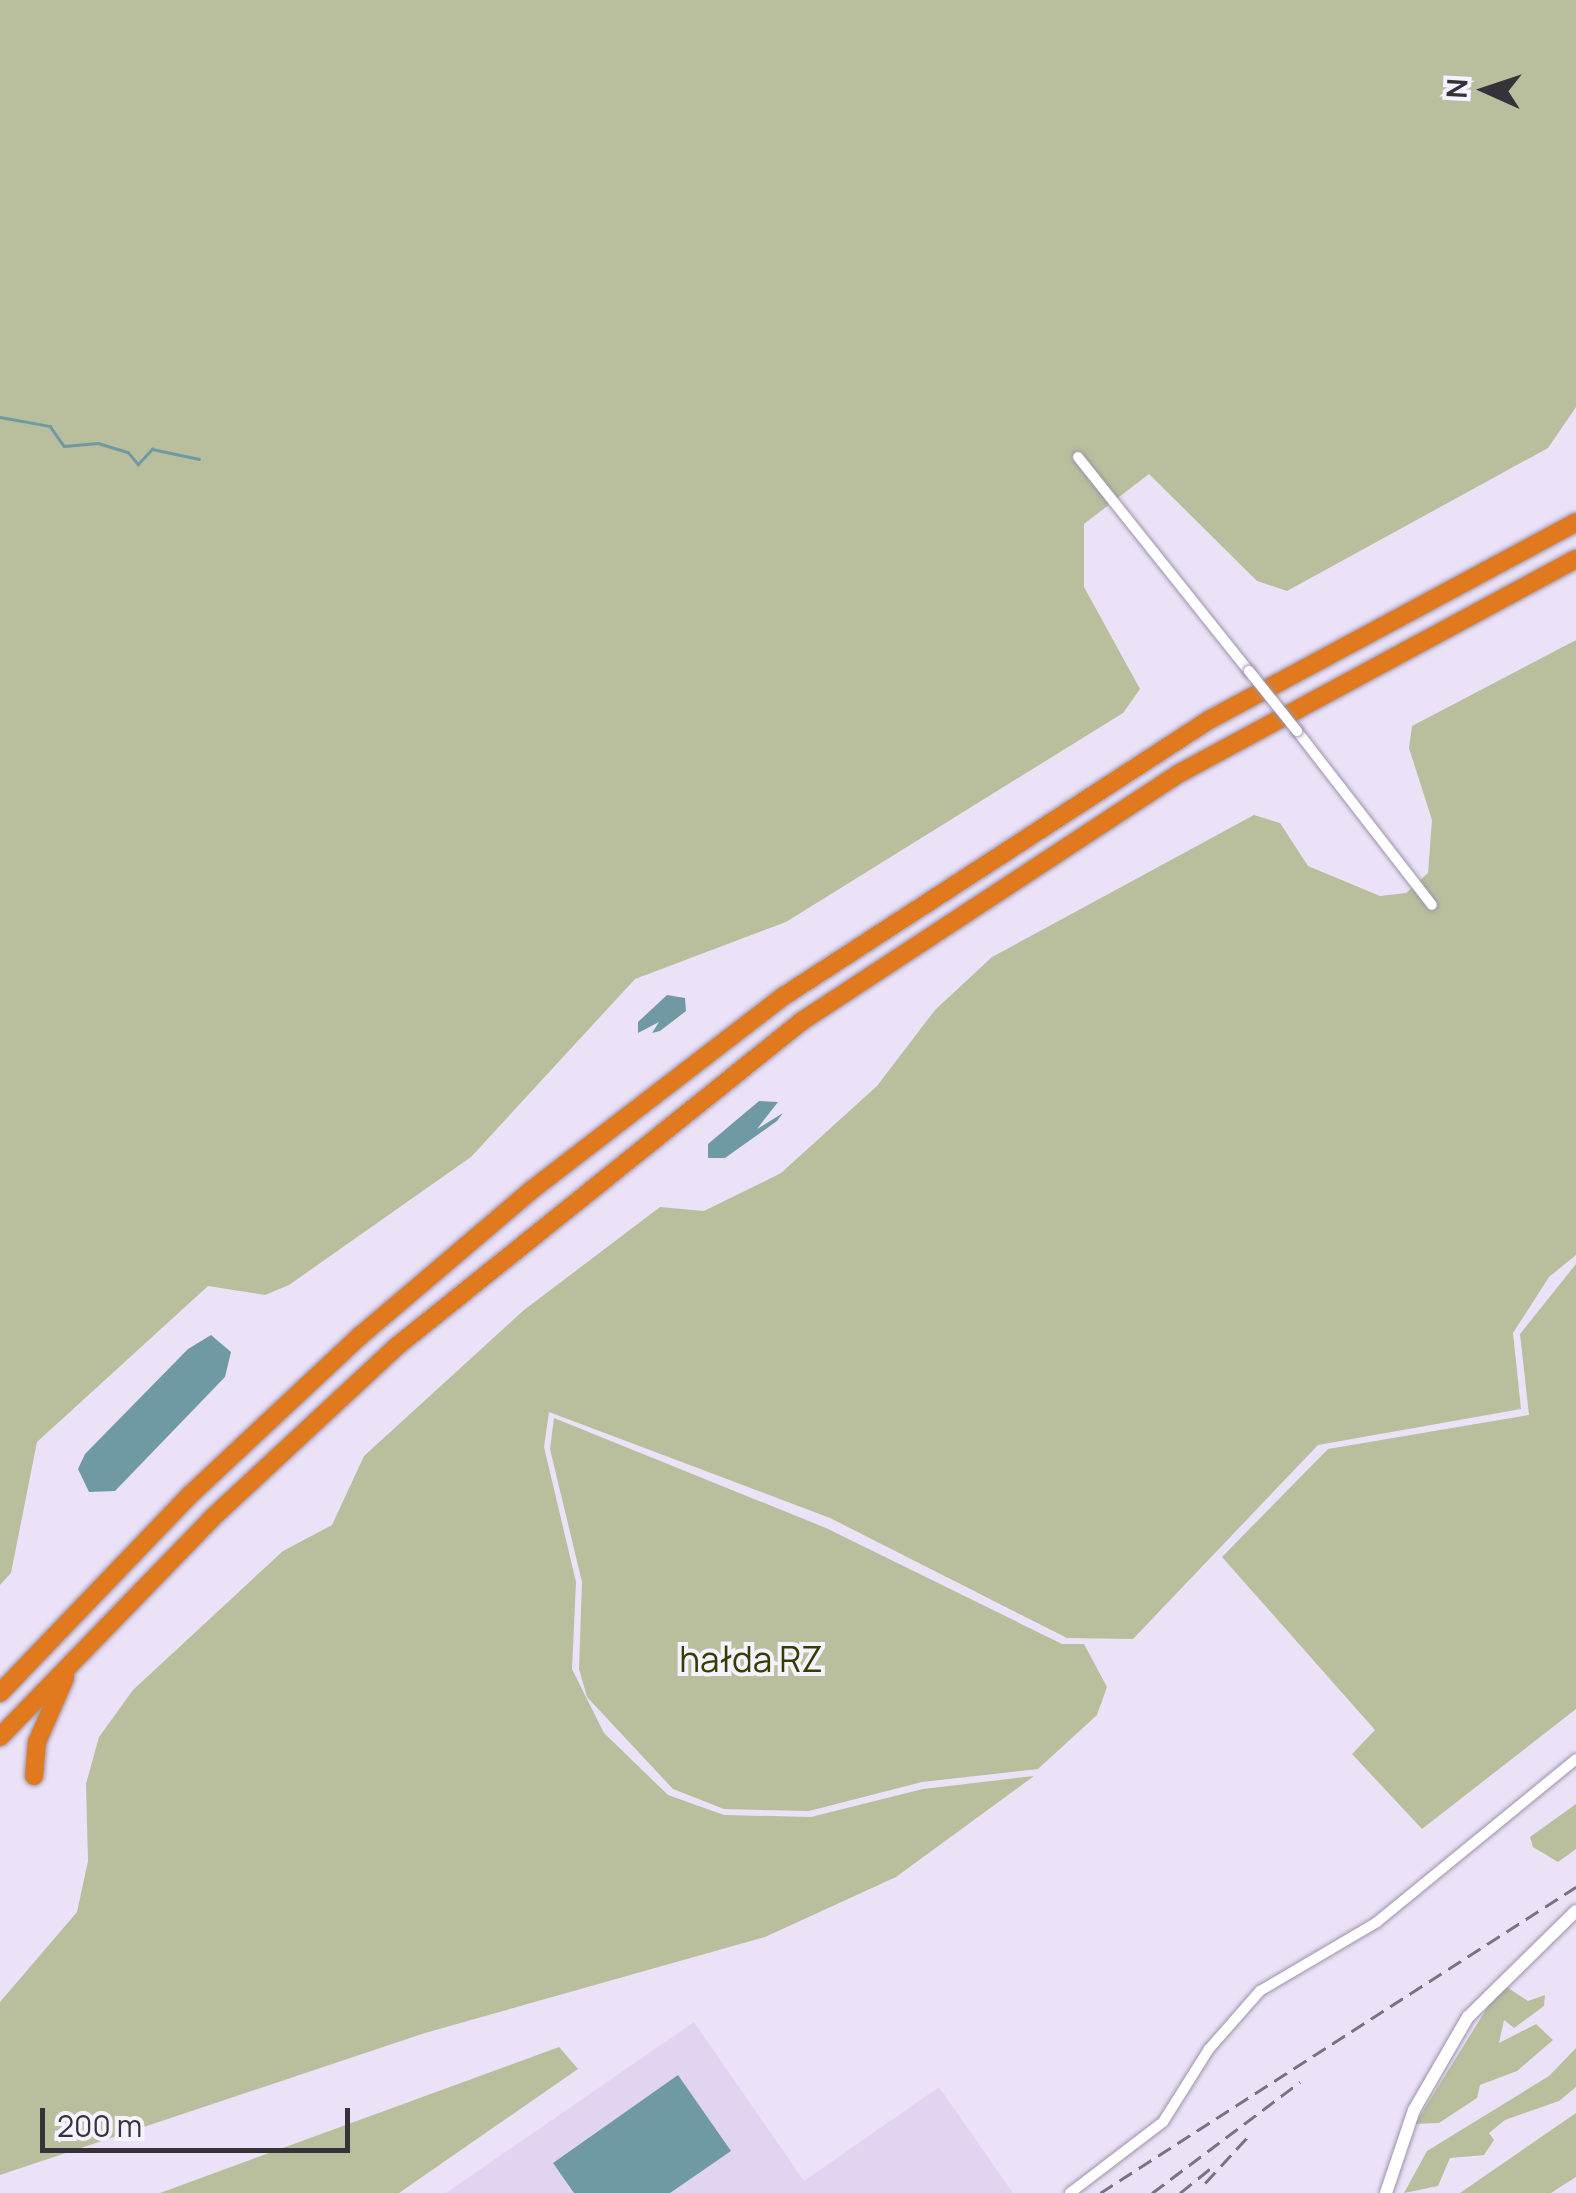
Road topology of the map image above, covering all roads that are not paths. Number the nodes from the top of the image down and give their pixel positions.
1 (1078, 457) dead end
2 (1576, 522) edge
3 (1576, 559) edge
4 (1432, 905) dead end
5 (92, 1639) junction
6 (0, 1693) edge
7 (0, 1736) edge
8 (1576, 1759) edge
9 (34, 1776) dead end
10 (1576, 1911) edge
11 (1070, 2193) edge
12 (1386, 2193) edge

1 - 4 street, bridge
2 - 6 highway
3 - 5 highway
5 - 7 highway
5 - 9 highway
8 - 11 street
10 - 12 street

